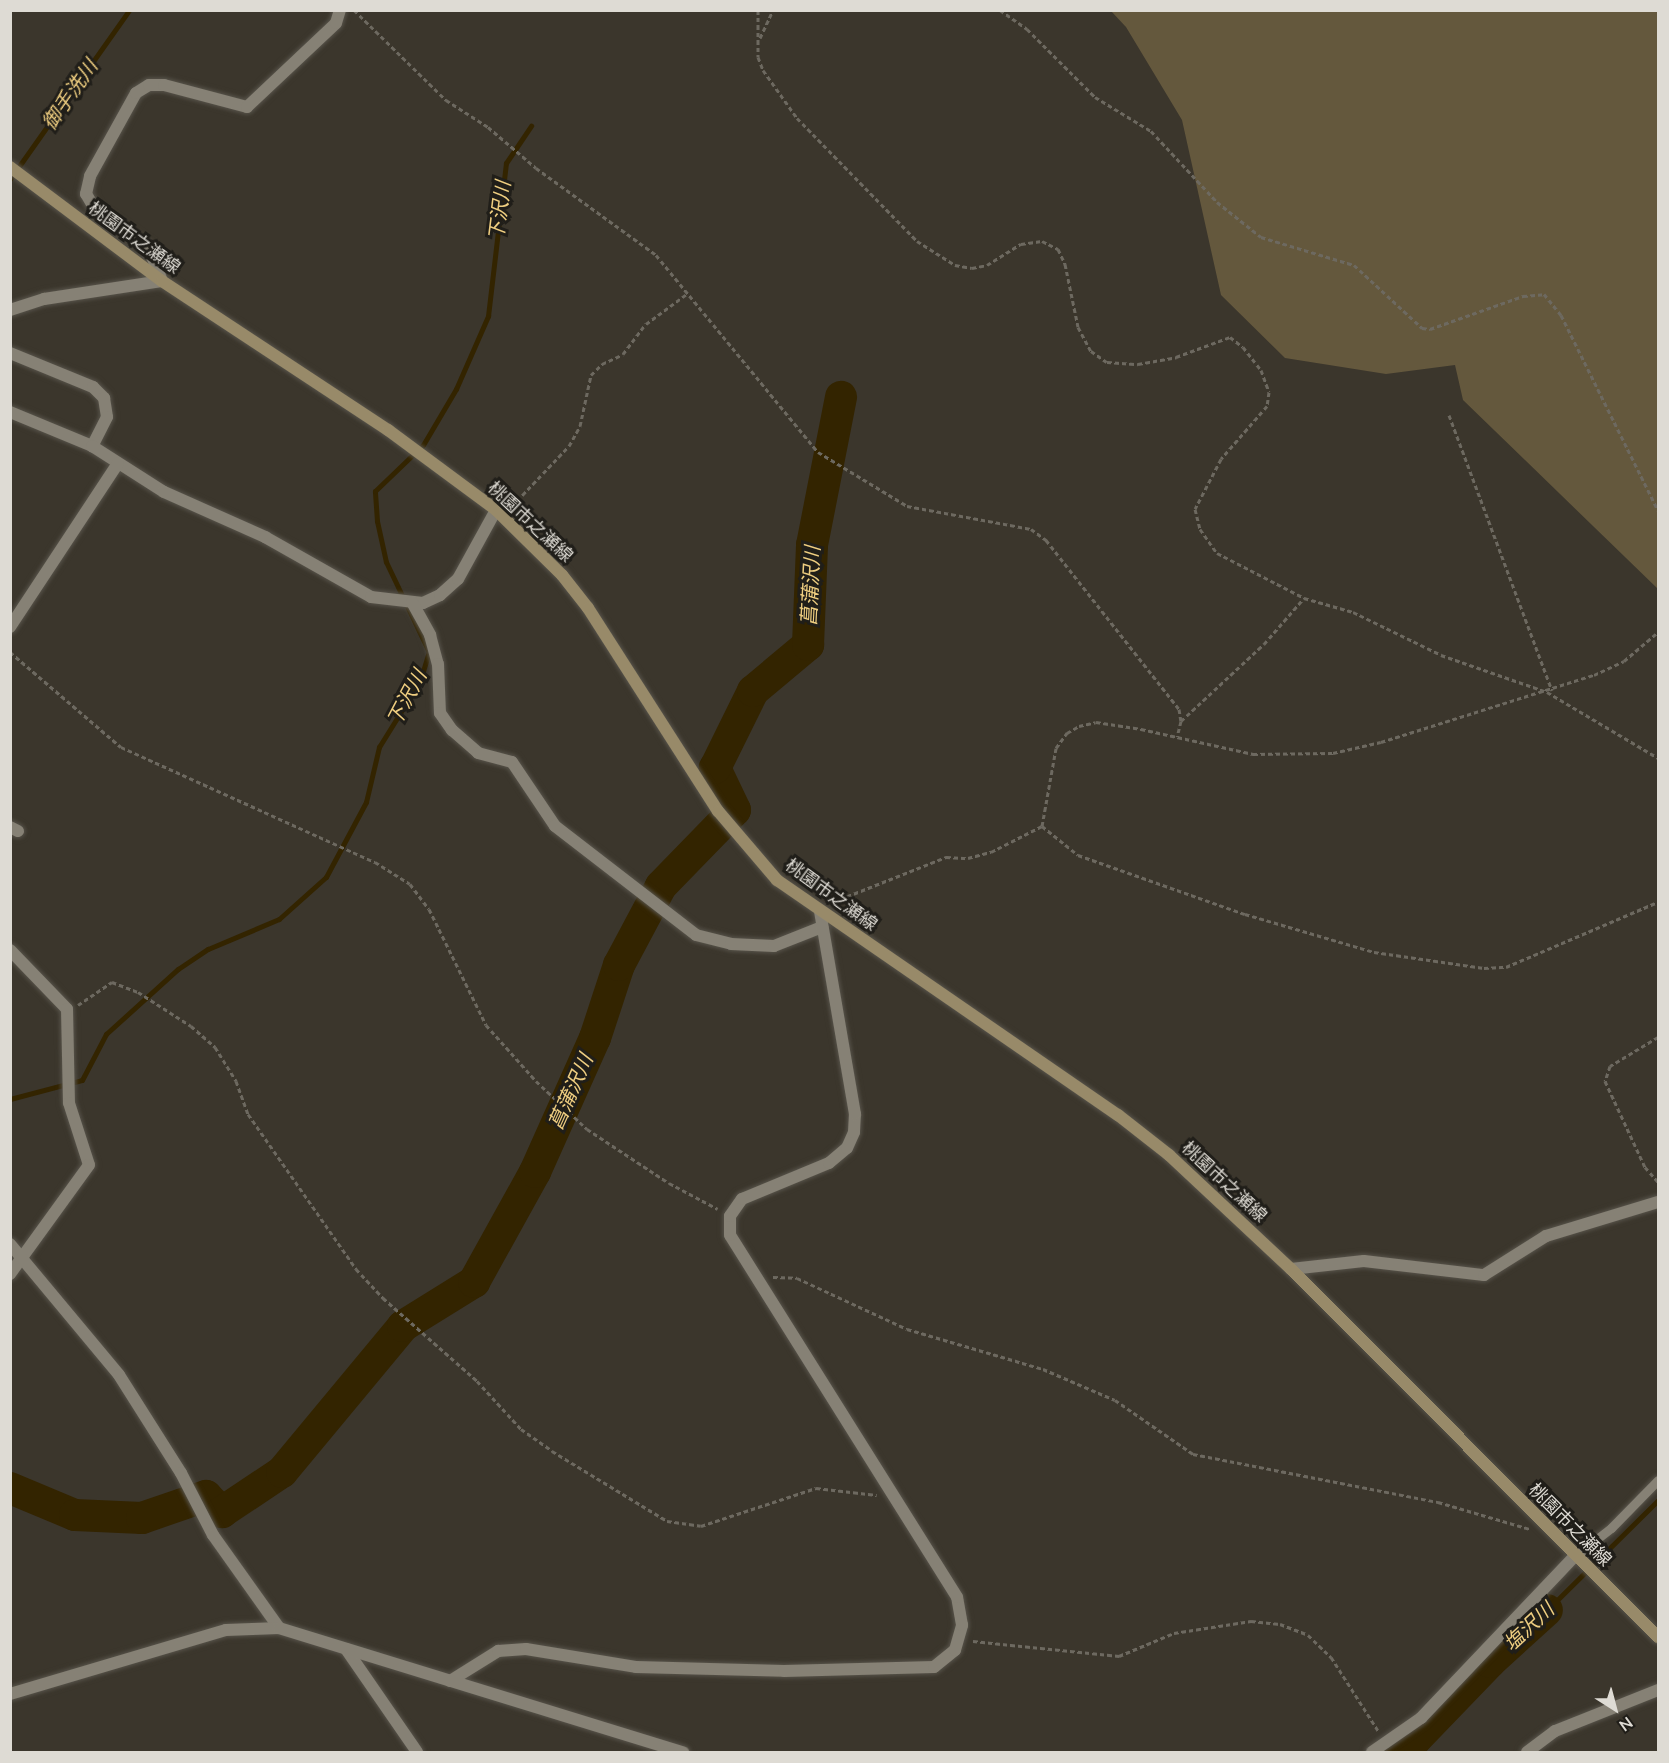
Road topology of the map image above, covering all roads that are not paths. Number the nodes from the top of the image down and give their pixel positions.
1 (340, 10) edge
2 (10, 167) edge
3 (162, 281) junction
4 (10, 310) edge
5 (10, 353) edge
6 (10, 412) edge
7 (92, 446) junction
8 (118, 463) junction
9 (499, 513) junction
10 (411, 602) junction
11 (10, 627) edge
12 (817, 910) junction
13 (822, 927) junction
14 (10, 950) edge
15 (1659, 1202) edge
16 (10, 1244) edge
17 (23, 1257) junction
18 (1291, 1269) junction
19 (10, 1275) edge
20 (1659, 1480) edge
21 (1576, 1556) junction
22 (279, 1628) junction
23 (1659, 1637) edge
24 (346, 1649) junction
25 (450, 1681) junction
26 (1659, 1689) edge
27 (10, 1694) edge
28 (417, 1752) edge
29 (684, 1752) edge
30 (1372, 1752) edge
31 (1527, 1752) edge

1 - 3 street
2 - 3 main road, 桃園市之瀬線
3 - 4 street
3 - 9 main road, 桃園市之瀬線
5 - 7 street
6 - 7 street
7 - 8 street
8 - 10 street
8 - 11 street
9 - 10 street
9 - 12 main road, 桃園市之瀬線
10 - 13 street
12 - 13 street
12 - 18 main road, 桃園市之瀬線
13 - 25 street
14 - 17 street
15 - 18 street
16 - 17 street
17 - 19 street
17 - 22 street
18 - 21 main road, 桃園市之瀬線
20 - 21 lane
21 - 23 main road, 桃園市之瀬線
21 - 30 street
22 - 24 street
22 - 27 street
24 - 25 street
24 - 28 street
25 - 29 street
26 - 31 street

